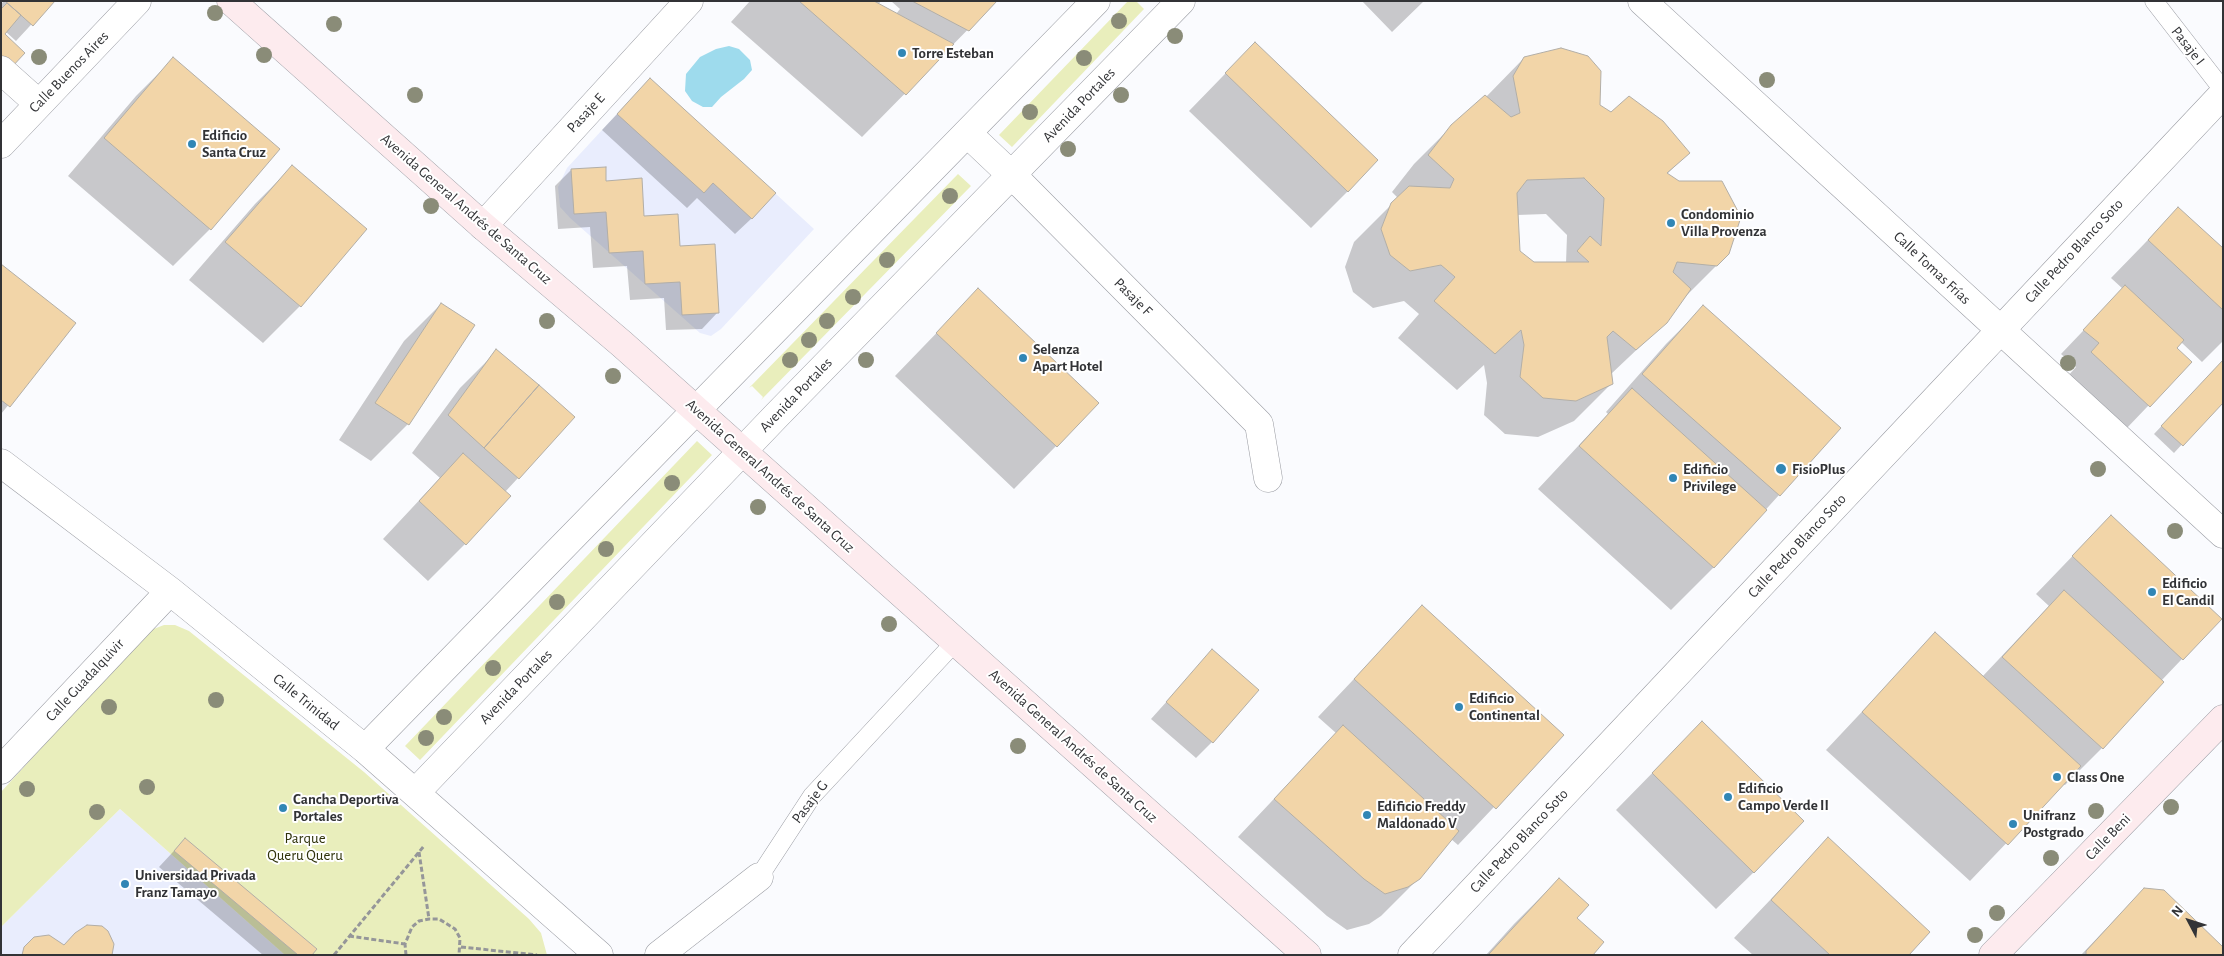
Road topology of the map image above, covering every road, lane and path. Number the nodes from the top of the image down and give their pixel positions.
1 (137, 1) edge
2 (231, 1) edge
3 (689, 1) edge
4 (1096, 1) edge
5 (1181, 1) edge
6 (1642, 1) edge
7 (2154, 1) edge
8 (1, 70) edge
9 (2223, 90) edge
10 (2223, 94) edge
11 (39, 104) junction
12 (967, 133) junction
13 (1, 144) edge
14 (1011, 175) junction
15 (483, 226) junction
16 (2000, 330) junction
17 (695, 410) junction
18 (743, 451) junction
19 (1, 463) edge
20 (1268, 478) dead end
21 (2223, 534) edge
22 (170, 591) junction
23 (956, 641) junction
24 (2223, 719) edge
25 (365, 749) junction
26 (1, 770) edge
27 (415, 793) junction
28 (425, 845) dead end
29 (419, 852) junction
30 (759, 877) joint
31 (429, 918) junction
32 (349, 936) junction
33 (405, 944) junction
34 (461, 947) junction
35 (595, 954) edge
36 (334, 955) edge
37 (406, 955) edge
38 (459, 955) edge
39 (537, 955) edge
40 (659, 955) edge
41 (1307, 955) edge
42 (1412, 955) edge
43 (1993, 955) edge

1 - 11 street, Calle Buenos Aires
2 - 15 main road, Avenida General Andrés de Santa Cruz
3 - 15 street, Pasaje E
4 - 12 street
5 - 14 street, Avenida Portales
6 - 16 street, Calle Tomas Frías
7 - 9 lane, Pasaje I
8 - 11 street
10 - 16 street, Calle Pedro Blanco Soto
11 - 13 street, Calle Buenos Aires
12 - 14 street, Pasaje F
12 - 17 street
14 - 18 street, Avenida Portales
14 - 20 street, Pasaje F
15 - 17 main road, Avenida General Andrés de Santa Cruz
16 - 21 street, Calle Tomas Frías
16 - 42 street, Calle Pedro Blanco Soto
17 - 18 main road, Avenida General Andrés de Santa Cruz
17 - 25 street
18 - 23 main road, Avenida General Andrés de Santa Cruz
18 - 27 street, Avenida Portales
19 - 22 street, Calle Trinidad
22 - 25 street, Calle Trinidad
22 - 26 street, Calle Guadalquivir
23 - 30 lane, Pasaje G
23 - 41 main road, Avenida General Andrés de Santa Cruz
24 - 43 main road, Calle Beni
25 - 27 street, Calle Trinidad
27 - 35 street, Calle Trinidad
28 - 29 path
29 - 31 path
29 - 32 path
30 - 40 street, Pasaje G
31 - 33 path
31 - 34 path
32 - 33 path
32 - 36 path
33 - 37 path
34 - 38 path
34 - 39 path

